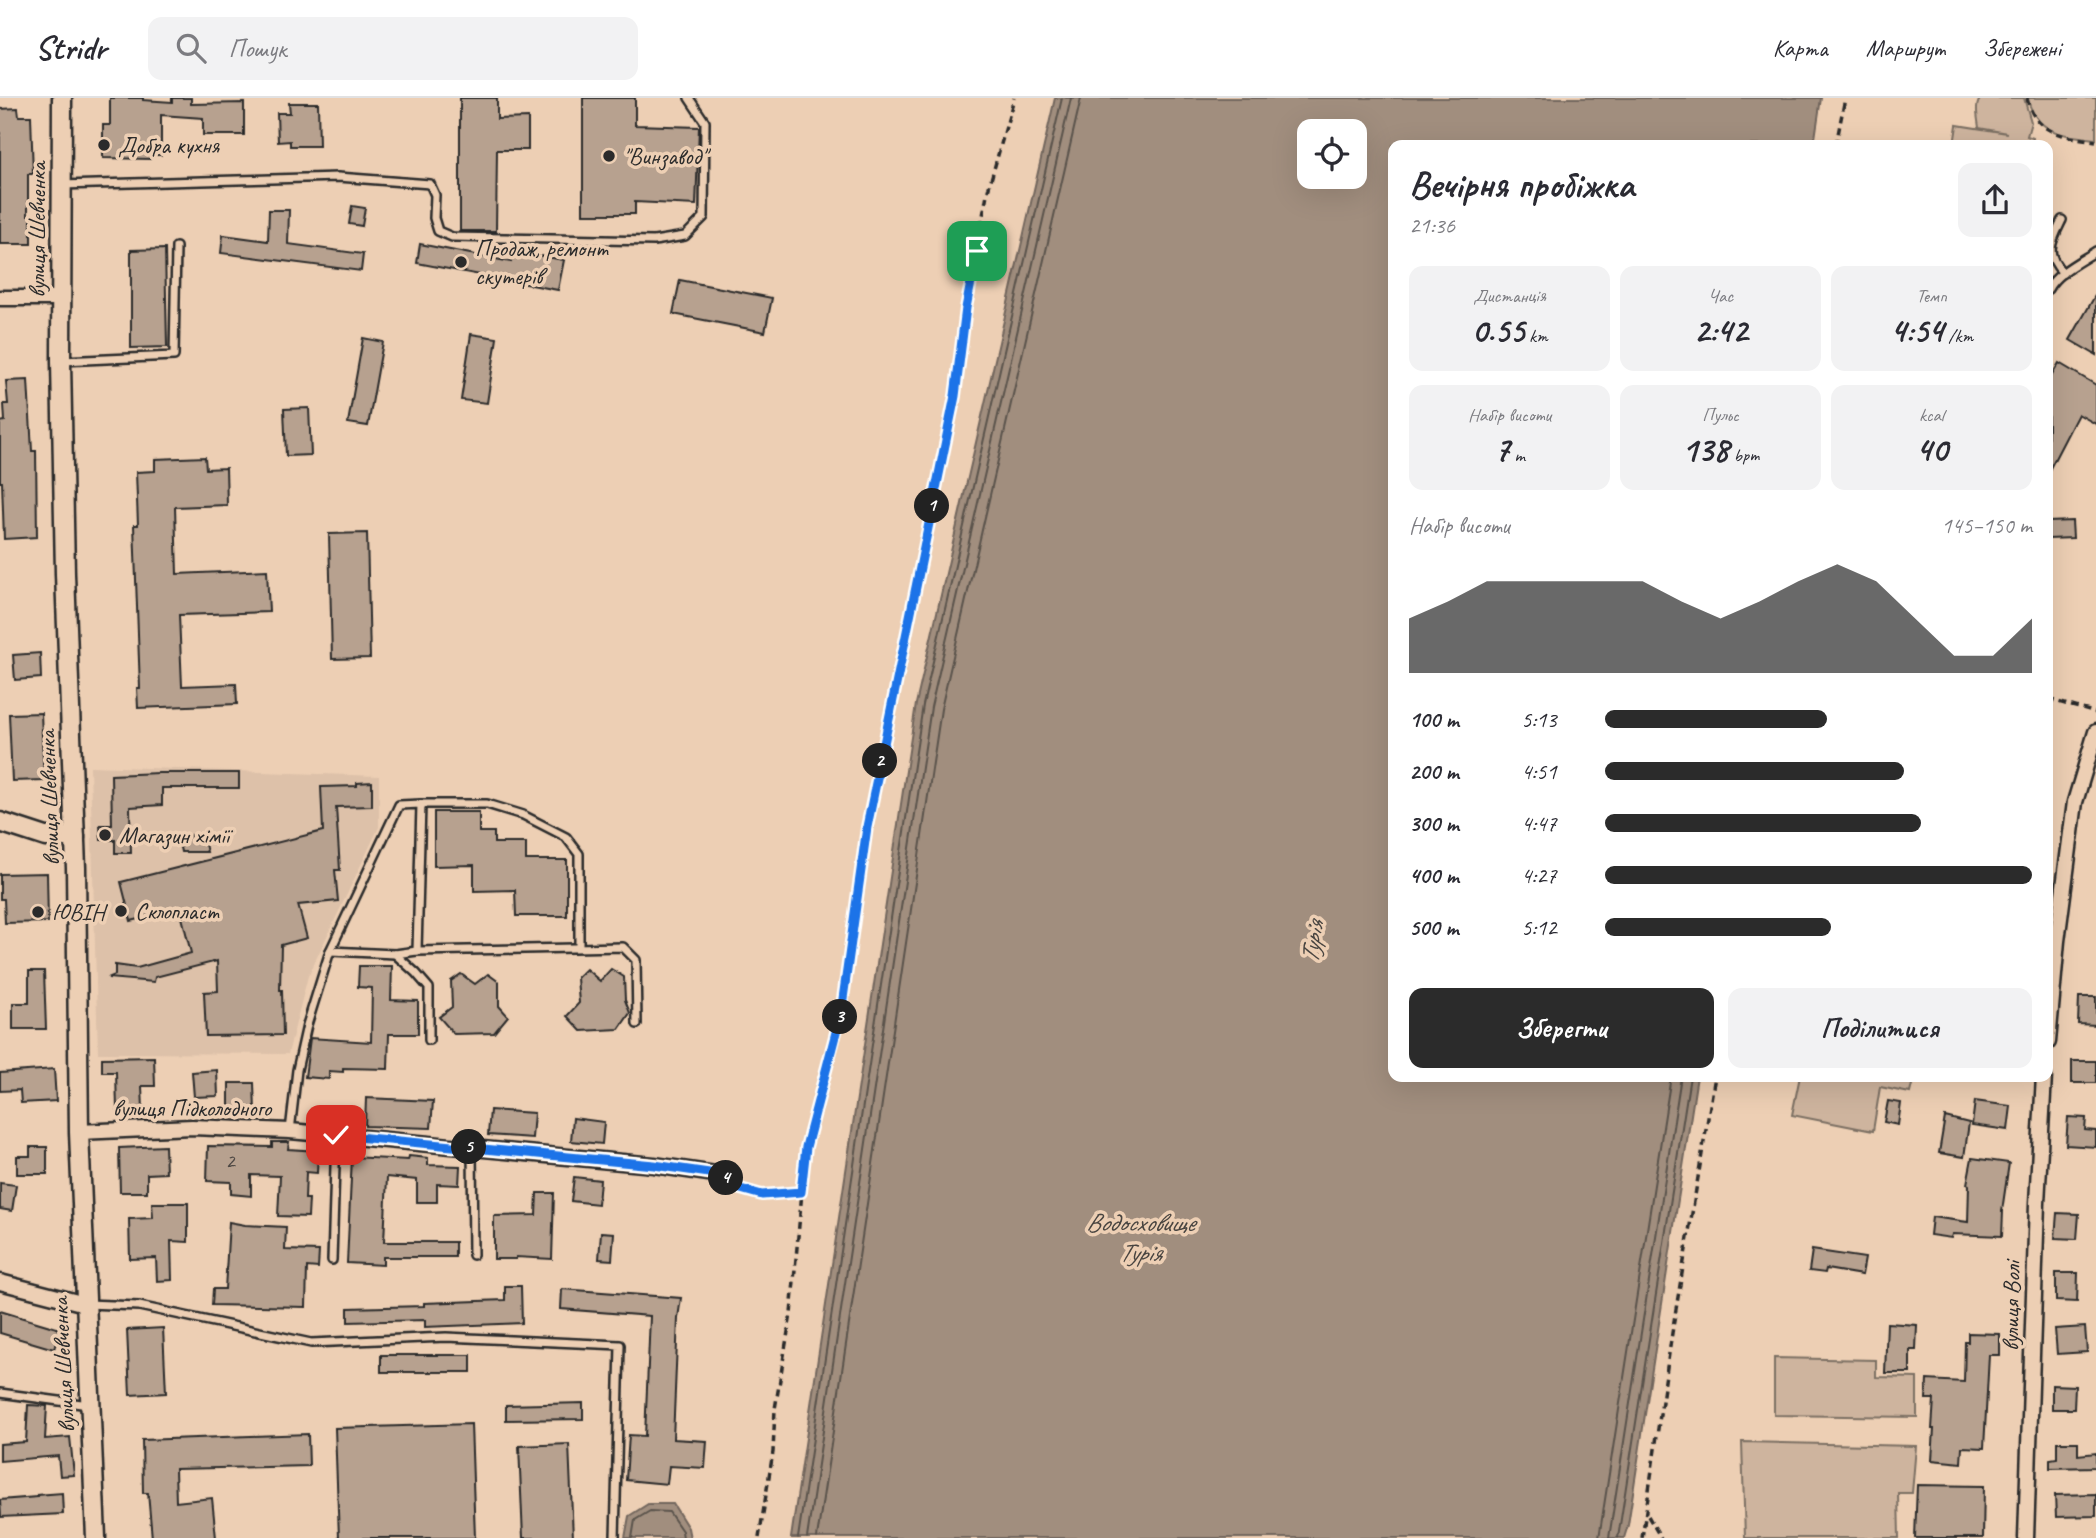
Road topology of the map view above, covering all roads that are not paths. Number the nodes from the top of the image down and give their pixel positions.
1 (62, 98) edge
2 (689, 98) edge
3 (61, 184) junction
4 (2062, 220) dead end
5 (2053, 239) edge
6 (176, 247) dead end
7 (2096, 251) edge
8 (2053, 259) edge
9 (2063, 273) junction
10 (2053, 281) edge
11 (0, 298) edge
12 (61, 298) junction
13 (61, 361) junction
14 (2096, 732) edge
15 (421, 804) junction
16 (1, 826) edge
17 (75, 837) junction
18 (579, 947) junction
19 (330, 951) junction
20 (417, 951) junction
21 (395, 954) junction
22 (2053, 986) edge
23 (637, 1024) dead end
24 (429, 1040) dead end
25 (2044, 1082) edge
26 (290, 1131) junction
27 (79, 1132) junction
28 (336, 1135) junction
29 (472, 1147) junction
30 (723, 1175) road end
31 (473, 1255) dead end
32 (332, 1260) dead end
33 (0, 1282) edge
34 (85, 1304) junction
35 (0, 1393) edge
36 (90, 1405) junction
37 (96, 1538) edge
38 (615, 1538) edge
39 (2026, 1538) edge

1 - 3 street, вулиця Шевченка
2 - 3 lane
3 - 12 street, вулиця Шевченка
4 - 5 lane
6 - 13 lane
7 - 9 lane
8 - 9 lane
9 - 10 lane
11 - 12 street
12 - 13 street, вулиця Шевченка
13 - 17 street, вулиця Шевченка
14 - 22 street
15 - 18 lane
15 - 19 lane
15 - 20 lane
16 - 17 street
17 - 27 street, вулиця Шевченка
18 - 20 lane
18 - 23 lane
19 - 21 lane
19 - 26 lane
20 - 21 lane
21 - 24 lane
25 - 39 street, вулиця Волі
26 - 27 street, вулиця Підколодного
26 - 28 street, вулиця Підколодного
27 - 34 street, вулиця Шевченка
28 - 29 street, вулиця Підколодного
28 - 32 lane
29 - 30 street, вулиця Підколодного
29 - 31 lane
33 - 34 street
34 - 36 street, вулиця Шевченка
34 - 38 lane
35 - 36 lane
36 - 37 street, вулиця Шевченка

